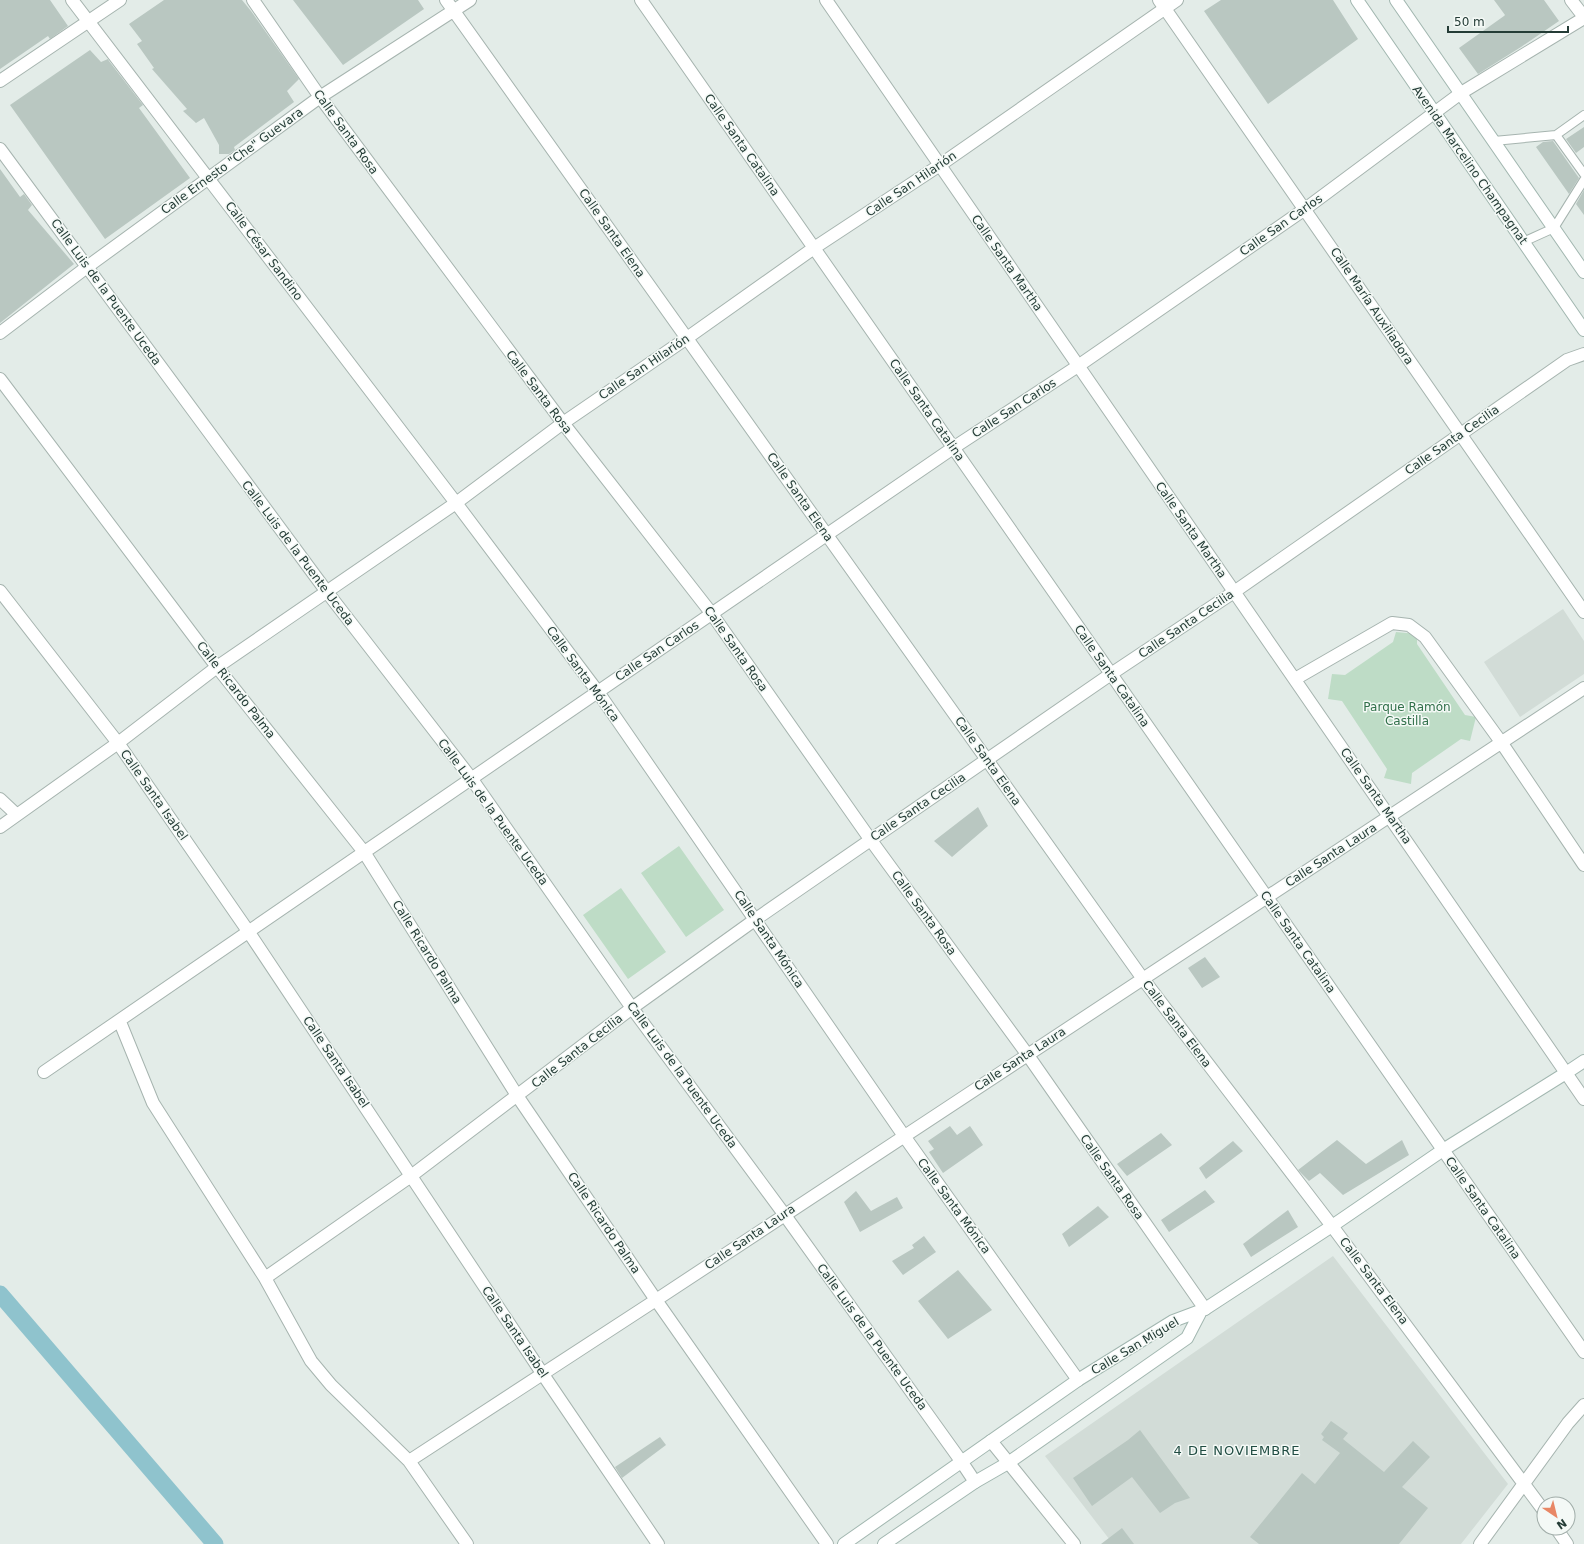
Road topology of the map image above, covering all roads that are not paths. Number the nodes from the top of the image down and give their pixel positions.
1 (72, 0) edge
2 (120, 0) edge
3 (254, 0) edge
4 (446, 0) edge
5 (470, 0) edge
6 (641, 0) edge
7 (826, 0) edge
8 (1177, 0) edge
9 (1356, 0) edge
10 (1396, 0) edge
11 (1571, 0) edge
12 (1162, 4) edge
13 (454, 11) junction
14 (1584, 18) edge
15 (88, 21) junction
16 (0, 81) edge
17 (1461, 93) junction
18 (320, 97) junction
19 (1434, 113) junction
20 (1584, 115) edge
21 (1556, 135) junction
22 (1494, 141) junction
23 (0, 149) edge
24 (940, 166) junction
25 (1584, 174) edge
26 (208, 178) junction
27 (1584, 180) edge
28 (1305, 209) junction
29 (1554, 228) junction
30 (1523, 242) junction
31 (814, 248) junction
32 (87, 267) junction
33 (1584, 272) edge
34 (1584, 330) edge
35 (0, 333) edge
36 (687, 338) junction
37 (1584, 354) edge
38 (1078, 366) junction
39 (0, 379) edge
40 (562, 423) junction
41 (1460, 434) junction
42 (953, 448) junction
43 (456, 502) junction
44 (827, 535) junction
45 (0, 591) edge
46 (327, 592) junction
47 (1234, 592) junction
48 (1584, 612) edge
49 (712, 614) junction
50 (217, 667) junction
51 (1111, 674) junction
52 (1295, 679) junction
53 (1584, 688) edge
54 (598, 692) junction
55 (118, 742) junction
56 (1501, 742) junction
57 (987, 760) junction
58 (472, 778) junction
59 (0, 799) edge
60 (17, 814) junction
61 (1389, 816) junction
62 (0, 827) edge
63 (870, 839) junction
64 (364, 852) junction
65 (1584, 865) edge
66 (1267, 897) junction
67 (756, 919) junction
68 (248, 931) junction
69 (1143, 978) junction
70 (632, 1008) junction
71 (120, 1022) junction
72 (1027, 1054) junction
73 (1584, 1061) edge
74 (44, 1072) dead end
75 (1566, 1073) junction
76 (518, 1097) junction
77 (1584, 1099) edge
78 (904, 1136) junction
79 (1443, 1150) junction
80 (412, 1176) junction
81 (784, 1214) junction
82 (1332, 1226) junction
83 (265, 1278) junction
84 (656, 1300) junction
85 (1203, 1310) junction
86 (1584, 1352) edge
87 (542, 1373) junction
88 (1078, 1380) junction
89 (1584, 1405) edge
90 (991, 1441) junction
91 (409, 1460) junction
92 (962, 1462) junction
93 (1008, 1462) junction
94 (974, 1482) junction
95 (1525, 1484) junction
96 (1536, 1500) edge
97 (467, 1544) edge
98 (658, 1544) edge
99 (827, 1544) edge
100 (844, 1544) edge
101 (884, 1544) edge
102 (1074, 1544) edge
103 (1480, 1544) edge

1 - 15 street, Calle César Sandino
2 - 15 street
3 - 18 street, Calle Santa Rosa
4 - 13 street, Calle Santa Elena
5 - 13 street, Calle Ernesto "Che" Guevara
6 - 31 street, Calle Santa Catalina
7 - 24 street, Calle Santa Martha
8 - 12 street, Calle San Hilarión
9 - 19 street, Avenida Marcelino Champagnat
10 - 17 street
11 - 14 street
12 - 24 street, Calle San Hilarión
12 - 28 street, Calle María Auxiliadora
13 - 18 street, Calle Ernesto "Che" Guevara
13 - 36 street, Calle Santa Elena
14 - 17 street, Calle San Carlos
15 - 16 street
15 - 26 street, Calle César Sandino
17 - 19 street, Calle San Carlos
17 - 22 street
18 - 26 street, Calle Ernesto "Che" Guevara
18 - 40 street, Calle Santa Rosa
19 - 28 street, Calle San Carlos
19 - 30 street, Avenida Marcelino Champagnat
20 - 21 lane
21 - 22 lane
21 - 25 lane
22 - 29 street
23 - 32 street, Calle Luis de la Puente Uceda
24 - 31 street, Calle San Hilarión
24 - 38 street, Calle Santa Martha
26 - 32 street, Calle Ernesto "Che" Guevara
26 - 43 street, Calle César Sandino
27 - 29 lane
28 - 38 street, Calle San Carlos
28 - 41 street, Calle María Auxiliadora
29 - 30 lane
29 - 33 street
30 - 34 street, Avenida Marcelino Champagnat
31 - 36 street, Calle San Hilarión
31 - 42 street, Calle Santa Catalina
32 - 35 street, Calle Ernesto "Che" Guevara
32 - 46 street, Calle Luis de la Puente Uceda
36 - 40 street, Calle San Hilarión
36 - 44 street, Calle Santa Elena
37 - 41 street, Calle Santa Cecilia
38 - 42 street, Calle San Carlos
38 - 47 street, Calle Santa Martha
39 - 50 street, Calle Ricardo Palma
40 - 43 street, Calle San Hilarión
40 - 49 street, Calle Santa Rosa
41 - 47 street, Calle Santa Cecilia
41 - 48 street, Calle María Auxiliadora
42 - 44 street, Calle San Carlos
42 - 51 street, Calle Santa Catalina
43 - 46 street, Calle San Hilarión
43 - 54 street, Calle Santa Mónica
44 - 49 street, Calle San Carlos
44 - 57 street, Calle Santa Elena
45 - 55 street, Calle Santa Isabel
46 - 50 street, Calle San Hilarión
46 - 58 street, Calle Luis de la Puente Uceda
47 - 51 street, Calle Santa Cecilia
47 - 52 street, Calle Santa Martha
49 - 54 street, Calle San Carlos
49 - 63 street, Calle Santa Rosa
50 - 55 street, Calle San Hilarión
50 - 64 street, Calle Ricardo Palma
51 - 57 street, Calle Santa Cecilia
51 - 66 street, Calle Santa Catalina
52 - 56 street
52 - 61 street, Calle Santa Martha
53 - 56 street, Calle Santa Laura
54 - 58 street, Calle San Carlos
54 - 67 street, Calle Santa Mónica
55 - 60 street, Calle San Hilarión
55 - 68 street, Calle Santa Isabel
56 - 61 street, Calle Santa Laura
56 - 65 street
57 - 63 street, Calle Santa Cecilia
57 - 69 street, Calle Santa Elena
58 - 64 street, Calle San Carlos
58 - 70 street, Calle Luis de la Puente Uceda
59 - 60 street
60 - 62 street, Calle San Hilarión
61 - 66 street, Calle Santa Laura
61 - 75 street, Calle Santa Martha
63 - 67 street, Calle Santa Cecilia
63 - 72 street, Calle Santa Rosa
64 - 68 street, Calle San Carlos
64 - 76 street, Calle Ricardo Palma
66 - 69 street, Calle Santa Laura
66 - 79 street, Calle Santa Catalina
67 - 70 street, Calle Santa Cecilia
67 - 78 street, Calle Santa Mónica
68 - 71 street, Calle San Carlos
68 - 80 street, Calle Santa Isabel
69 - 72 street, Calle Santa Laura
69 - 82 street, Calle Santa Elena
70 - 76 street, Calle Santa Cecilia
70 - 81 street, Calle Luis de la Puente Uceda
71 - 74 street, Calle San Carlos
71 - 83 street
72 - 78 street, Calle Santa Laura
72 - 85 street, Calle Santa Rosa
73 - 75 street
75 - 77 street, Calle Santa Martha
75 - 79 street
76 - 80 street, Calle Santa Cecilia
76 - 84 street, Calle Ricardo Palma
78 - 81 street, Calle Santa Laura
78 - 88 street, Calle Santa Mónica
79 - 82 street
79 - 86 street, Calle Santa Catalina
80 - 83 street, Calle Santa Cecilia
80 - 87 street, Calle Santa Isabel
81 - 84 street, Calle Santa Laura
81 - 92 street, Calle Luis de la Puente Uceda
82 - 85 street
82 - 95 street, Calle Santa Elena
83 - 91 street
84 - 87 street, Calle Santa Laura
84 - 99 street, Calle Ricardo Palma
85 - 88 street, Calle San Miguel
85 - 93 street, Calle San Miguel
87 - 91 street, Calle Santa Laura
87 - 98 street, Calle Santa Isabel
88 - 90 street, Calle San Miguel
89 - 95 street
90 - 92 street, Calle San Miguel
90 - 93 street
91 - 97 street
92 - 94 street, Calle Luis de la Puente Uceda
92 - 100 street, Calle San Miguel
93 - 94 street, Calle San Miguel
93 - 102 street
94 - 101 street, Calle San Miguel
95 - 96 street, Calle Santa Elena
95 - 103 street

